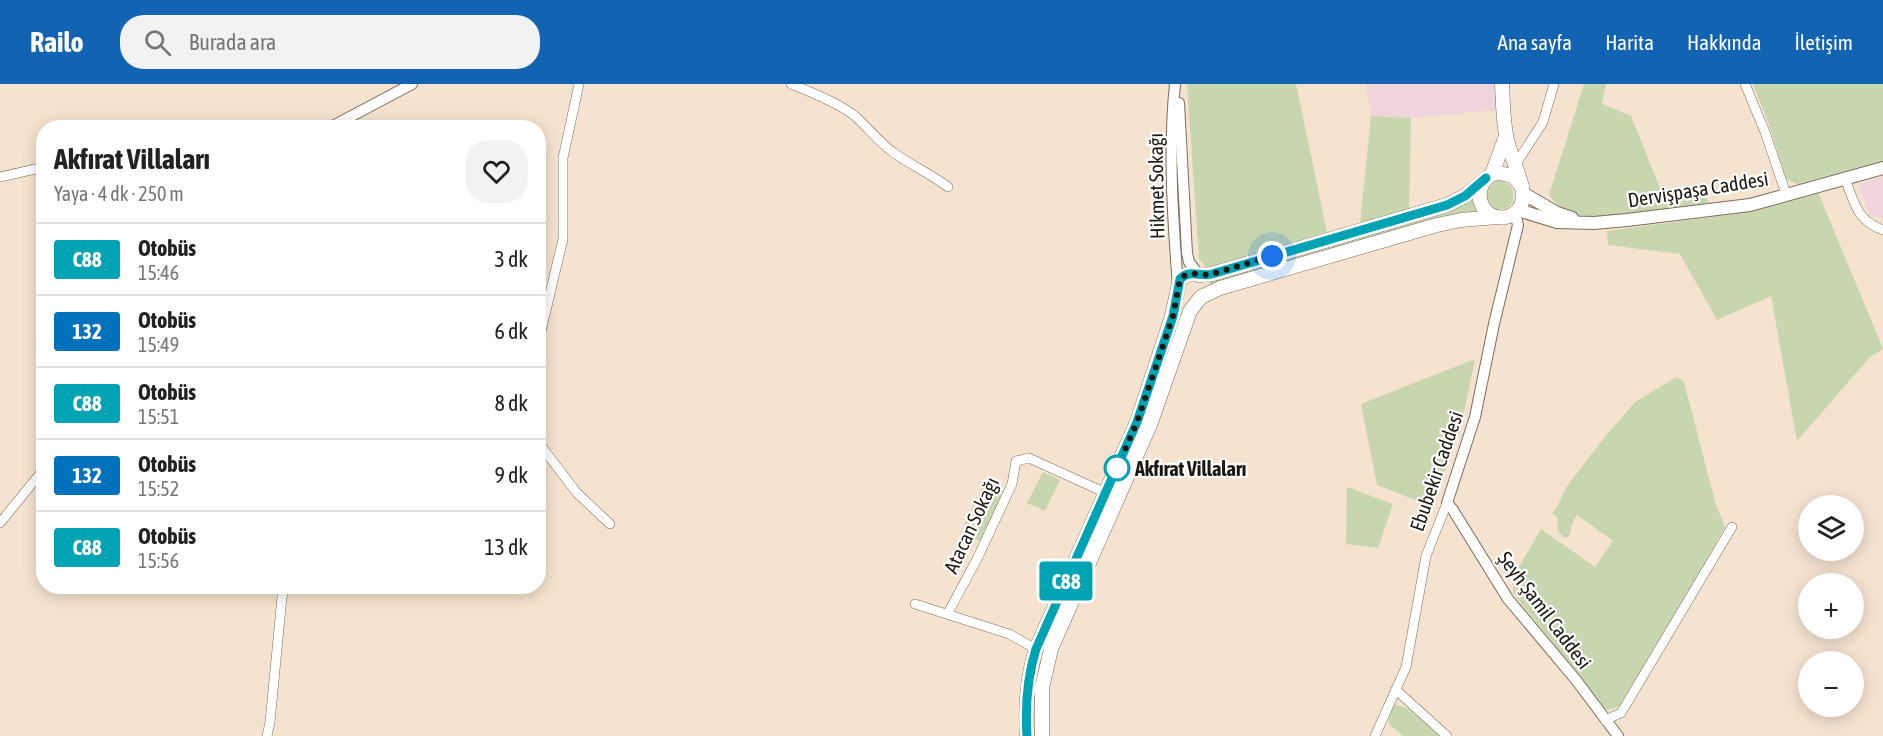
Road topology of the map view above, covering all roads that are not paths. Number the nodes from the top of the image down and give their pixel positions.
1 (412, 84) edge
2 (579, 84) edge
3 (791, 84) edge
4 (1175, 84) edge
5 (1502, 84) edge
6 (1554, 84) edge
7 (1746, 84) edge
8 (344, 120) edge
9 (1506, 136) junction
10 (1514, 166) junction
11 (1883, 168) edge
12 (36, 169) edge
13 (1489, 176) junction
14 (0, 177) edge
15 (1845, 178) junction
16 (948, 187) dead end
17 (1523, 190) junction
18 (1786, 195) junction
19 (1516, 211) junction
20 (1497, 217) junction
21 (1594, 223) junction
22 (1883, 230) edge
23 (1199, 275) junction
24 (1178, 287) junction
25 (1202, 297) junction
26 (546, 310) edge
27 (546, 452) edge
28 (36, 479) edge
29 (1106, 493) junction
30 (1447, 503) junction
31 (0, 524) edge
32 (610, 524) dead end
33 (1732, 527) dead end
34 (283, 594) edge
35 (915, 604) dead end
36 (948, 614) junction
37 (1036, 649) junction
38 (1396, 690) junction
39 (1605, 720) junction
40 (267, 736) edge
41 (1027, 736) edge
42 (1042, 736) edge
43 (1375, 736) edge
44 (1447, 736) edge
45 (1618, 736) edge

1 - 8 street
2 - 26 street
3 - 16 street
4 - 23 street, Hikmet Sokağı
4 - 24 street, Hikmet Sokağı
5 - 9 main road
6 - 10 street
7 - 18 street
9 - 10 main road
9 - 13 main road
10 - 17 main road
11 - 15 main road, Dervişpaşa Caddesi
12 - 14 street
13 - 17 main road
13 - 20 main road
13 - 23 main road
15 - 18 main road, Dervişpaşa Caddesi
15 - 22 street
17 - 19 main road
17 - 21 main road
18 - 21 main road, Dervişpaşa Caddesi
19 - 20 main road
19 - 21 main road, Dervişpaşa Caddesi
19 - 30 street, Ebubekir Caddesi
20 - 25 main road
23 - 24 main road
23 - 25 main road
24 - 25 main road
24 - 29 main road
25 - 42 main road
27 - 32 street
28 - 31 street
29 - 36 street, Atacan Sokağı
29 - 37 main road
30 - 38 street, Ebubekir Caddesi
30 - 39 street, Şeyh Şamil Caddesi
33 - 39 street
34 - 40 street
35 - 36 street
36 - 37 street
37 - 41 main road
38 - 43 street, Ebubekir Caddesi
38 - 44 street
39 - 45 street, Şeyh Şamil Caddesi

